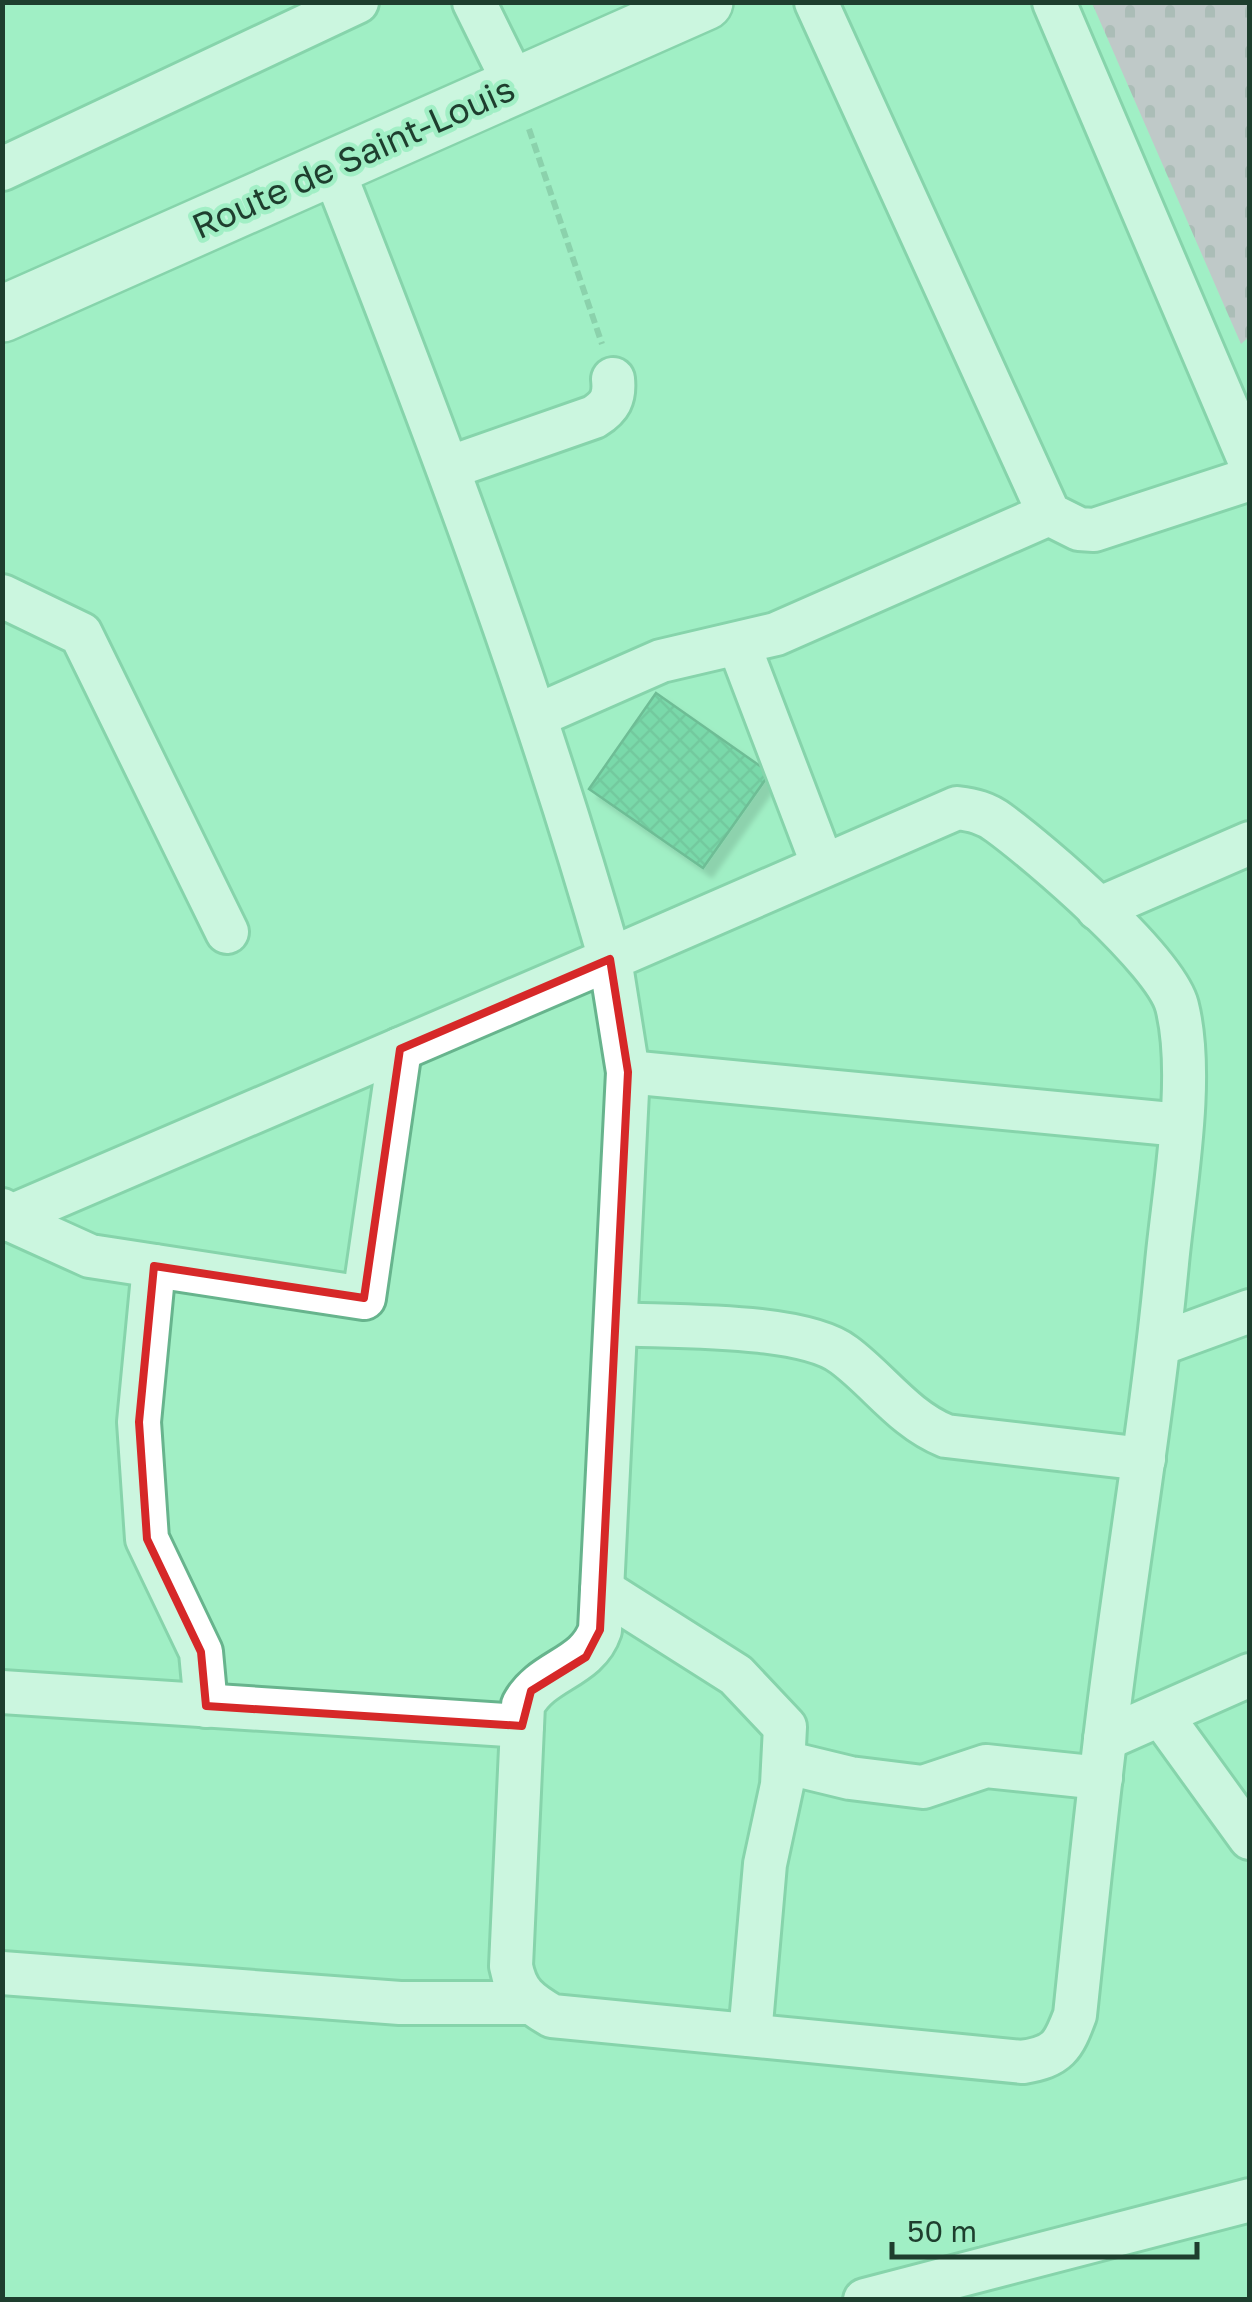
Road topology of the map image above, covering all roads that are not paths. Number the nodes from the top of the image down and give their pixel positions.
1 (357, 2) edge
2 (474, 2) edge
3 (705, 2) edge
4 (816, 2) edge
5 (1054, 2) edge
6 (514, 85) junction
7 (332, 166) junction
8 (2, 169) edge
9 (2, 314) edge
10 (614, 379) road end
11 (1250, 462) edge
12 (451, 467) junction
13 (1250, 478) edge
14 (1048, 514) junction
15 (2, 596) edge
16 (739, 645) junction
17 (536, 716) junction
18 (1250, 842) edge
19 (822, 863) junction
20 (1098, 909) junction
21 (228, 932) dead end
22 (610, 959) junction
23 (400, 1049) junction
24 (628, 1072) junction
25 (1180, 1126) junction
26 (4, 1216) edge
27 (154, 1266) junction
28 (1250, 1311) edge
29 (616, 1324) junction
30 (1160, 1344) junction
31 (1144, 1458) junction
32 (602, 1590) junction
33 (1250, 1676) edge
34 (2, 1692) edge
35 (206, 1706) junction
36 (1161, 1715) junction
37 (522, 1726) junction
38 (1103, 1758) junction
39 (784, 1762) junction
40 (1250, 1838) edge
41 (2, 1973) edge
42 (530, 2003) junction
43 (750, 2035) junction
44 (1250, 2200) edge
45 (865, 2300) edge

1 - 8 street
2 - 6 street
3 - 6 highway, Route de Saint-Louis
4 - 14 street
5 - 11 street
6 - 7 highway, Route de Saint-Louis
7 - 9 highway, Route de Saint-Louis
7 - 12 street
10 - 12 street
12 - 17 street
13 - 14 street
14 - 16 street
15 - 21 street
16 - 17 street
16 - 19 street
17 - 22 street
18 - 20 street
19 - 20 street
19 - 22 street
20 - 25 street
22 - 23 street
22 - 24 street
23 - 26 street
23 - 27 street
24 - 25 street
24 - 29 street
25 - 30 street
26 - 27 street
27 - 35 street
28 - 30 street
29 - 31 street
29 - 32 street
30 - 31 street
31 - 38 street
32 - 37 street
32 - 39 street
33 - 36 street
34 - 35 street
35 - 37 street
36 - 38 street
36 - 40 street
37 - 42 street
38 - 39 street
38 - 43 street
39 - 43 street
41 - 42 street
42 - 43 street
44 - 45 street

